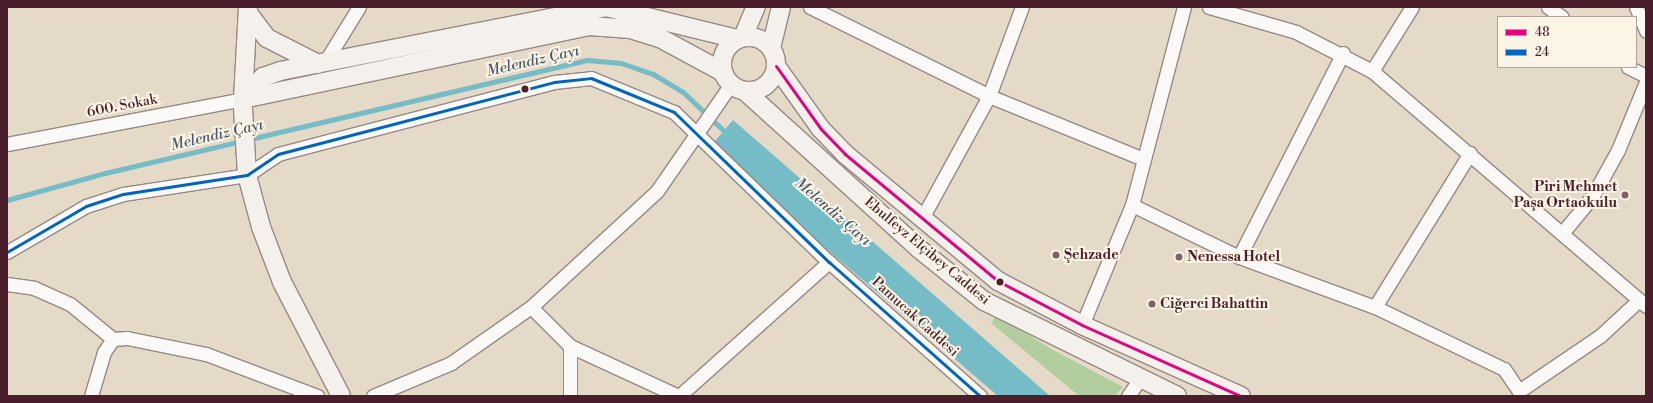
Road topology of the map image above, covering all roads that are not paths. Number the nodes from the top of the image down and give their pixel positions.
1 (360, 7) edge
2 (756, 7) edge
3 (781, 7) edge
4 (810, 7) edge
5 (1022, 7) edge
6 (1184, 7) edge
7 (1209, 7) edge
8 (1412, 7) edge
9 (1548, 7) edge
10 (1636, 7) edge
11 (248, 10) edge
12 (1561, 16) edge
13 (1646, 31) edge
14 (740, 38) junction
15 (771, 48) junction
16 (1343, 53) junction
17 (321, 63) junction
18 (776, 66) junction
19 (1630, 68) edge
20 (1372, 71) junction
21 (1646, 76) edge
22 (733, 82) junction
23 (1646, 82) edge
24 (988, 96) junction
25 (243, 103) junction
26 (697, 137) junction
27 (7, 144) edge
28 (1470, 153) junction
29 (1143, 159) junction
30 (246, 175) junction
31 (1132, 205) junction
32 (922, 220) junction
33 (1563, 232) junction
34 (7, 252) edge
35 (1239, 256) junction
36 (829, 262) junction
37 (7, 284) edge
38 (1643, 303) edge
39 (531, 307) junction
40 (1375, 307) junction
41 (1082, 325) junction
42 (113, 339) junction
43 (570, 346) junction
44 (1139, 380) junction
45 (1518, 393) edge
46 (95, 394) edge
47 (317, 396) edge
48 (341, 396) edge
49 (373, 396) edge
50 (570, 396) edge
51 (678, 396) edge
52 (980, 396) edge
53 (1128, 396) edge
54 (1177, 396) edge
55 (1241, 396) edge

1 - 17 street
2 - 14 main road
3 - 15 main road
4 - 24 street
5 - 24 street
6 - 29 street
7 - 16 street
8 - 20 street
9 - 12 street
10 - 13 street
11 - 17 main road
11 - 25 main road
14 - 15 main road
14 - 17 main road
14 - 22 main road
15 - 18 main road
16 - 20 street
16 - 35 street
17 - 25 main road
18 - 22 main road
18 - 32 main road, Ebulfeyz Elçibey Caddesi
19 - 21 street
20 - 28 street
22 - 25 main road, Ebulfeyz Elçibey Caddesi
22 - 26 street
22 - 44 main road, Ebulfeyz Elçibey Caddesi
23 - 33 street
24 - 29 street
24 - 32 street
25 - 27 street, 600. Sokak
25 - 30 main road
26 - 30 street, Pamucak Caddesi
26 - 36 street, Pamucak Caddesi
26 - 39 street
28 - 33 street
28 - 40 street
29 - 31 street
30 - 34 street
30 - 48 main road
31 - 35 street
31 - 41 street
32 - 41 main road, Ebulfeyz Elçibey Caddesi
33 - 38 street
35 - 40 street
36 - 51 street
36 - 52 street, Pamucak Caddesi
37 - 42 street
38 - 45 street
39 - 43 street
39 - 49 street
40 - 45 street
41 - 55 main road, Ebulfeyz Elçibey Caddesi
42 - 46 street
42 - 47 street
43 - 50 street
43 - 51 street
44 - 53 street
44 - 54 main road, Ebulfeyz Elçibey Caddesi

